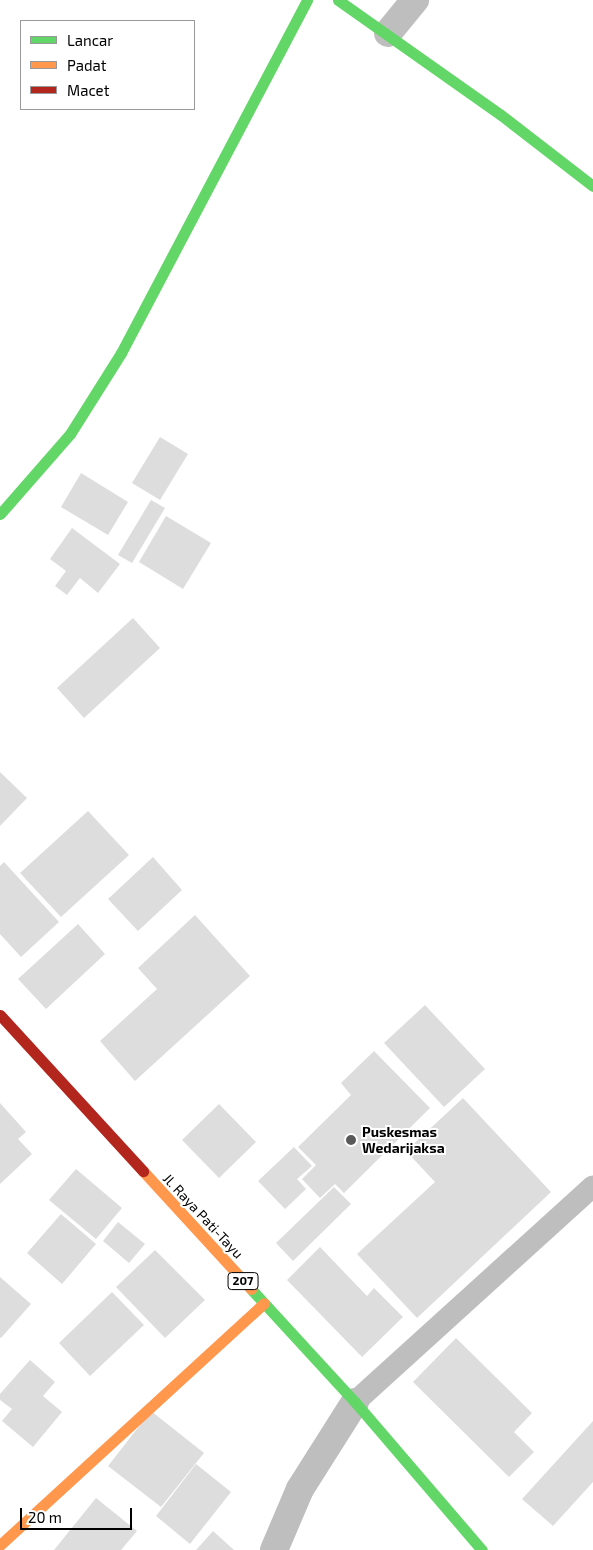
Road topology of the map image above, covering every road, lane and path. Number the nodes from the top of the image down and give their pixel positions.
1 (307, 0) edge
2 (338, 0) edge
3 (415, 0) edge
4 (388, 33) junction
5 (593, 186) edge
6 (0, 514) edge
7 (0, 1016) edge
8 (593, 1186) edge
9 (264, 1303) junction
10 (355, 1402) junction
11 (0, 1544) edge
12 (274, 1550) edge
13 (482, 1550) edge

1 - 6 street
2 - 4 street
3 - 4 street
4 - 5 street
7 - 9 street, Jl. Raya Pati-Tayu / 207
8 - 10 lane
9 - 10 street, Jl. Raya Pati-Tayu / 207
9 - 11 street
10 - 12 street
10 - 13 street, Jl. Raya Pati-Tayu / 207

